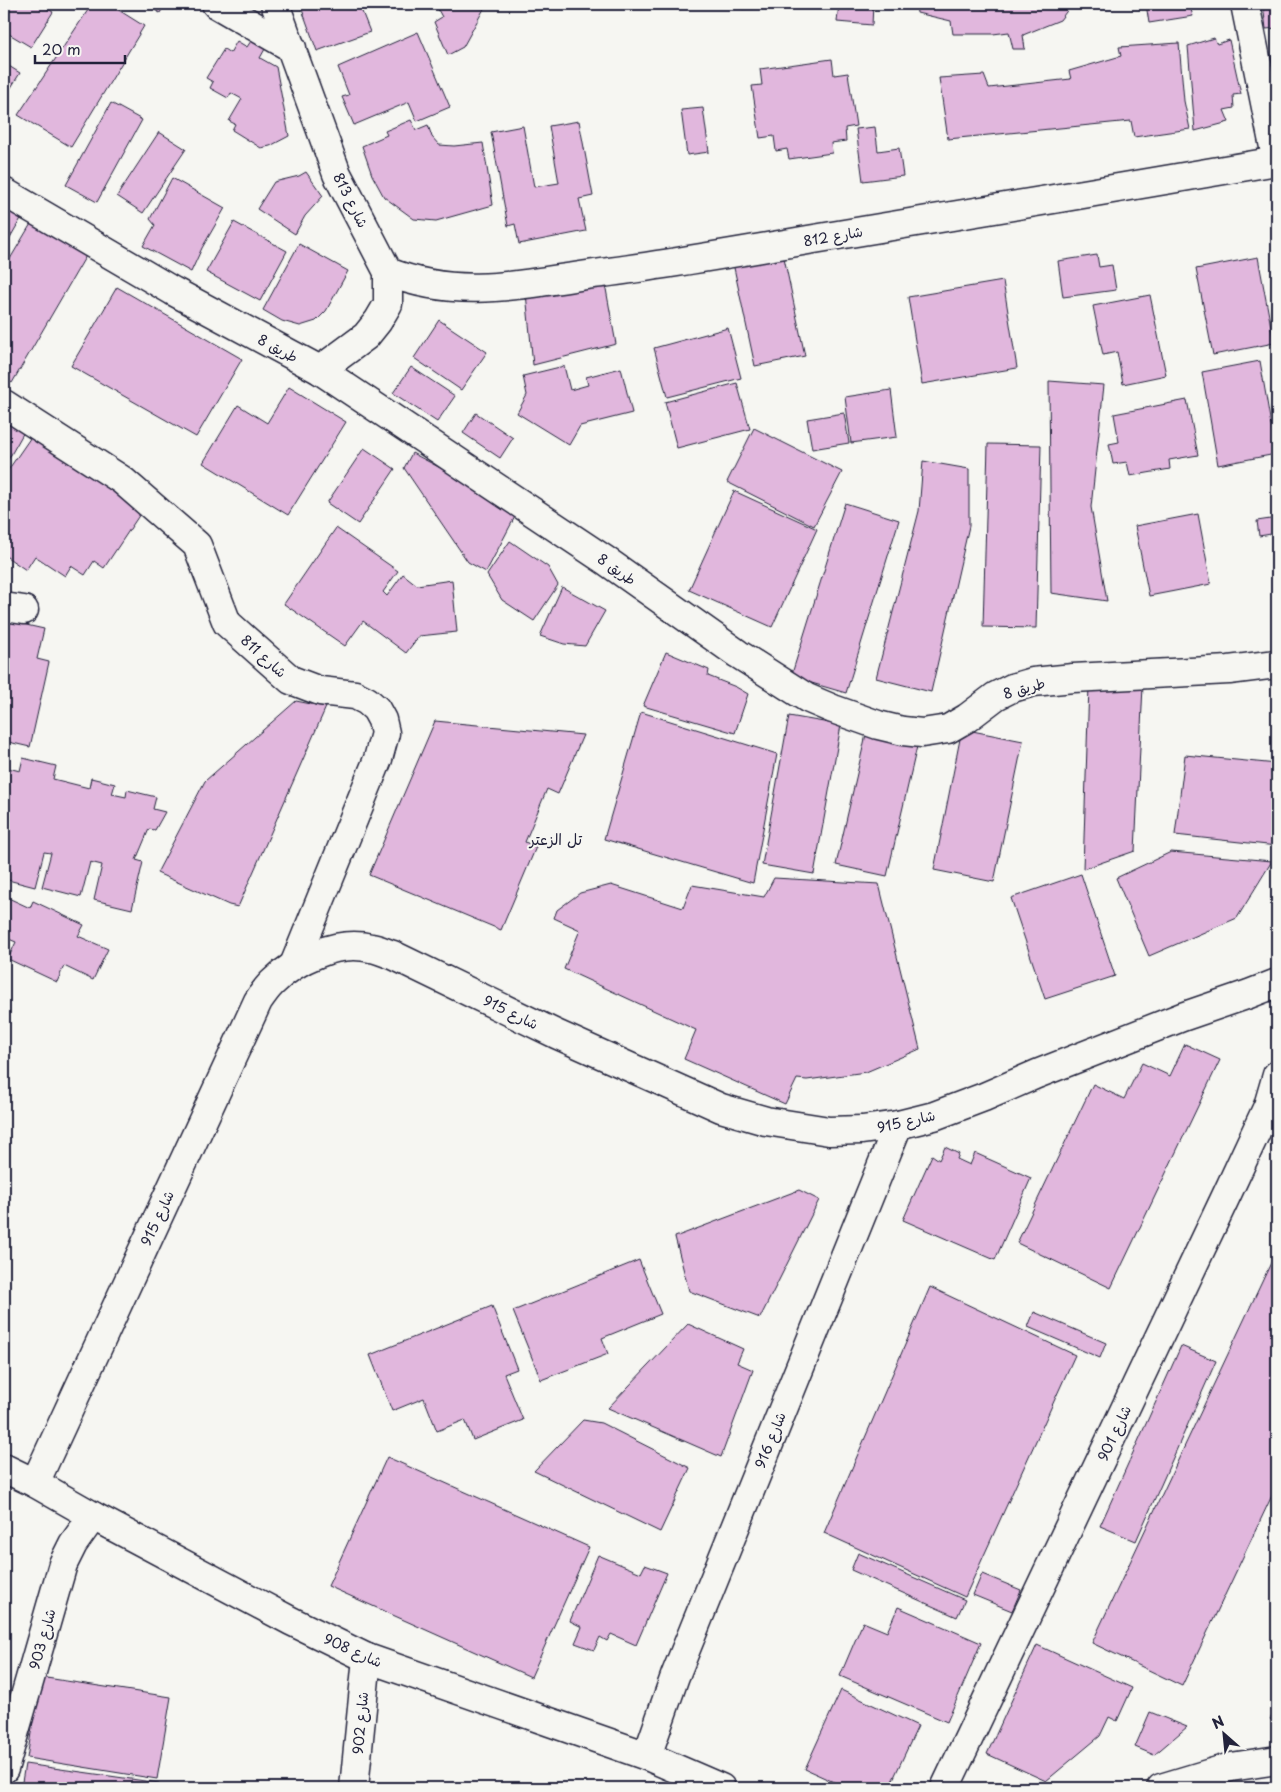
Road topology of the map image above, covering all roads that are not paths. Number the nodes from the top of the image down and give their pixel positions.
1 (216, 4) edge
2 (274, 4) edge
3 (1245, 4) edge
4 (292, 48) junction
5 (1277, 162) edge
6 (4, 192) edge
7 (388, 272) junction
8 (320, 370) junction
9 (4, 404) edge
10 (1277, 664) edge
11 (294, 965) junction
12 (1277, 983) edge
13 (1277, 1076) edge
14 (898, 1124) junction
15 (4, 1468) edge
16 (35, 1482) junction
17 (93, 1516) junction
18 (367, 1658) junction
19 (647, 1756) junction
20 (1277, 1760) edge
21 (4, 1769) edge
22 (354, 1788) edge
23 (722, 1788) edge
24 (945, 1788) edge
25 (1161, 1788) edge

1 - 4 street
2 - 4 street, شارع 813
3 - 5 street
4 - 7 street, شارع 813
5 - 7 street, شارع 812
6 - 8 street, طريق 8
7 - 8 street, شارع 813
8 - 10 street, طريق 8
9 - 11 street, شارع 811
11 - 14 street, شارع 915
11 - 16 street, شارع 915
12 - 14 street, شارع 915
13 - 24 street, شارع 901
14 - 19 street, شارع 916
15 - 16 street, شارع 908
16 - 17 street, شارع 908
17 - 18 street, شارع 908
17 - 21 street, شارع 903
18 - 19 street, شارع 908
18 - 22 street, شارع 902
19 - 23 street, شارع 908
20 - 25 street

